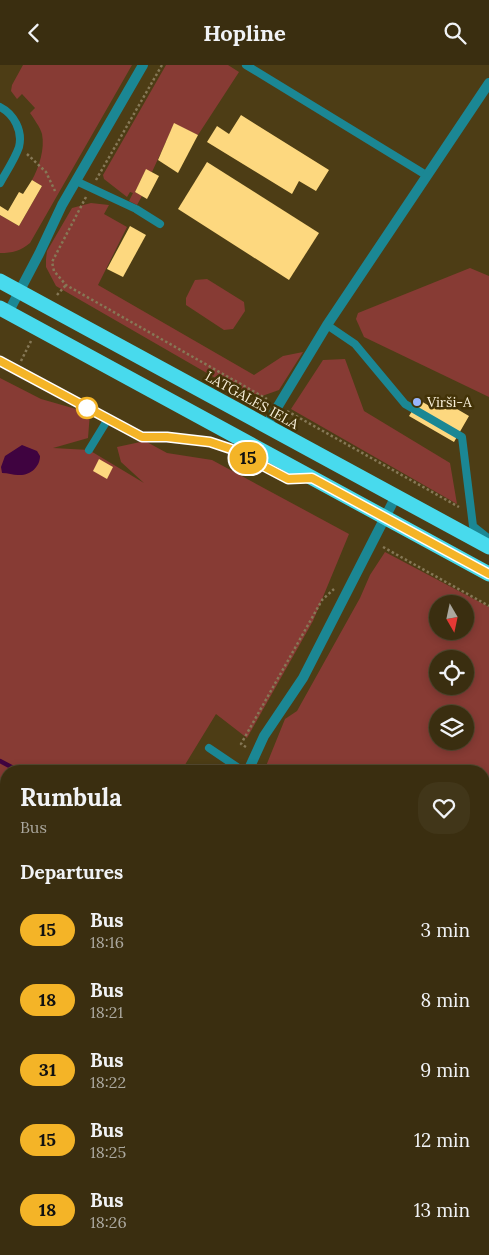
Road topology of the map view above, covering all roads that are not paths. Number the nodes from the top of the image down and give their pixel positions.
1 (143, 65) edge
2 (246, 65) edge
3 (489, 83) edge
4 (0, 107) edge
5 (426, 175) junction
6 (76, 181) junction
7 (0, 183) edge
8 (160, 224) dead end
9 (0, 281) edge
10 (20, 292) junction
11 (4, 310) edge
12 (327, 325) junction
13 (0, 361) edge
14 (108, 419) junction
15 (266, 426) junction
16 (89, 451) dead end
17 (312, 478) junction
18 (396, 496) junction
19 (385, 517) junction
20 (489, 539) edge
21 (489, 547) edge
22 (489, 574) edge
23 (209, 748) dead end
24 (234, 765) edge
25 (251, 765) edge

1 - 6 street
2 - 5 lane
3 - 5 street
4 - 7 lane
5 - 12 street
6 - 8 lane
6 - 10 street
9 - 10 highway, LATGALES IELA
10 - 11 street
10 - 15 highway, LATGALES IELA
11 - 17 highway
12 - 15 street
12 - 20 lane
13 - 14 lane
14 - 16 lane
14 - 17 lane
15 - 18 highway, LATGALES IELA
17 - 19 highway
18 - 19 street
18 - 21 highway, LATGALES IELA
19 - 22 highway
19 - 25 street
23 - 24 lane

